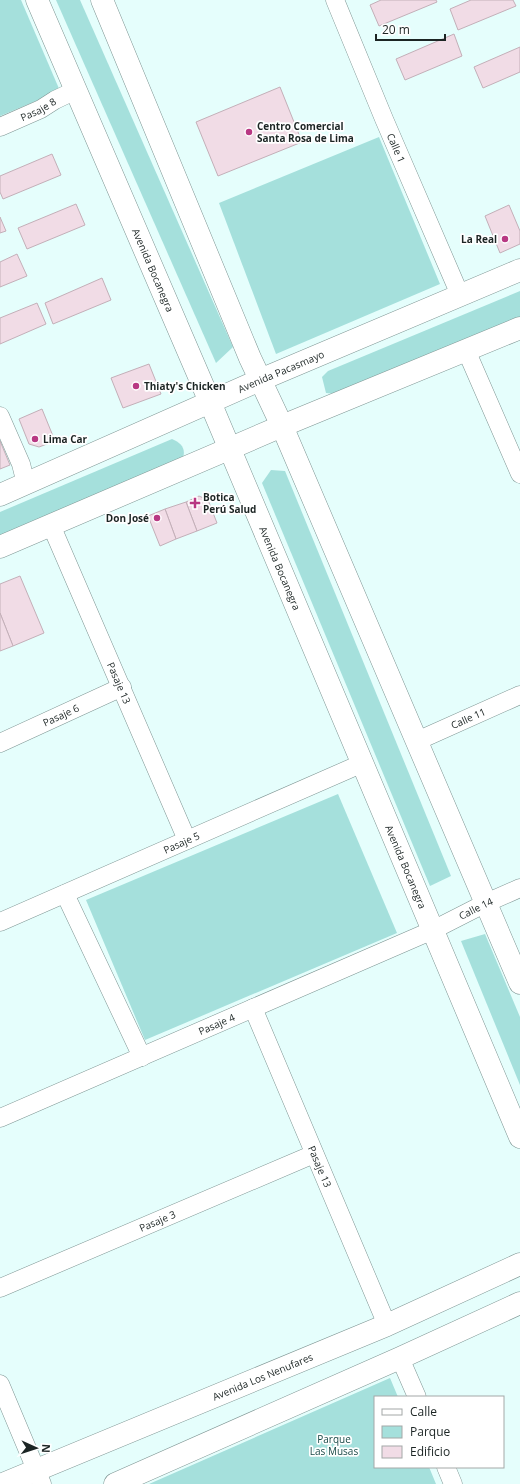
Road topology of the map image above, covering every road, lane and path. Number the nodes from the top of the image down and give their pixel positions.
1 (37, 0) edge
2 (102, 0) edge
3 (335, 0) edge
4 (76, 90) junction
5 (0, 127) edge
6 (520, 270) edge
7 (460, 295) junction
8 (520, 328) edge
9 (466, 350) junction
10 (260, 380) junction
11 (210, 402) junction
12 (0, 416) edge
13 (282, 426) junction
14 (230, 449) junction
15 (520, 474) edge
16 (26, 484) junction
17 (0, 495) edge
18 (51, 525) junction
19 (0, 547) edge
20 (122, 687) junction
21 (520, 695) edge
22 (416, 741) junction
23 (0, 743) edge
24 (362, 763) junction
25 (188, 840) junction
26 (520, 888) edge
27 (65, 894) junction
28 (486, 903) junction
29 (0, 922) edge
30 (433, 930) junction
31 (520, 983) edge
32 (253, 1008) junction
33 (142, 1057) junction
34 (0, 1118) edge
35 (520, 1137) edge
36 (314, 1154) junction
37 (520, 1264) edge
38 (0, 1288) edge
39 (520, 1303) edge
40 (387, 1326) junction
41 (400, 1358) junction
42 (0, 1384) edge
43 (417, 1396) edge
44 (446, 1468) edge
45 (39, 1477) edge
46 (3, 1484) edge
47 (115, 1484) edge
48 (453, 1484) edge

1 - 4 main road, Avenida Bocanegra
2 - 10 main road
3 - 7 street, Calle 1
4 - 5 street, Pasaje 8
4 - 11 main road, Avenida Bocanegra
6 - 7 main road, Avenida Pacasmayo
7 - 10 main road, Avenida Pacasmayo
8 - 9 main road
9 - 13 main road
9 - 15 street
10 - 11 main road, Avenida Pacasmayo
10 - 13 main road
11 - 14 main road, Avenida Bocanegra
11 - 16 main road, Avenida Pacasmayo
12 - 16 street
13 - 14 main road
13 - 22 main road
14 - 18 main road
14 - 24 main road, Avenida Bocanegra
16 - 17 main road, Avenida Pacasmayo
18 - 19 main road
18 - 20 street, Pasaje 13
20 - 23 street, Pasaje 6
20 - 25 street, Pasaje 13
21 - 22 street, Calle 11
22 - 28 main road
24 - 25 street, Pasaje 5
24 - 30 main road, Avenida Bocanegra
25 - 27 street, Pasaje 5
26 - 28 street, Calle 14
27 - 29 street, Pasaje 5
27 - 33 street
28 - 30 street, Calle 14
28 - 31 main road
30 - 32 street, Pasaje 4
30 - 35 main road, Avenida Bocanegra
32 - 33 street, Pasaje 4
32 - 36 street, Pasaje 13
33 - 34 street, Pasaje 4
36 - 38 street, Pasaje 3
36 - 40 street, Pasaje 13
37 - 40 main road, Avenida Los Nenufares
39 - 41 main road
40 - 45 main road, Avenida Los Nenufares
41 - 43 street
41 - 47 main road
42 - 45 street
44 - 48 street
45 - 46 main road, Avenida Los Nenufares

